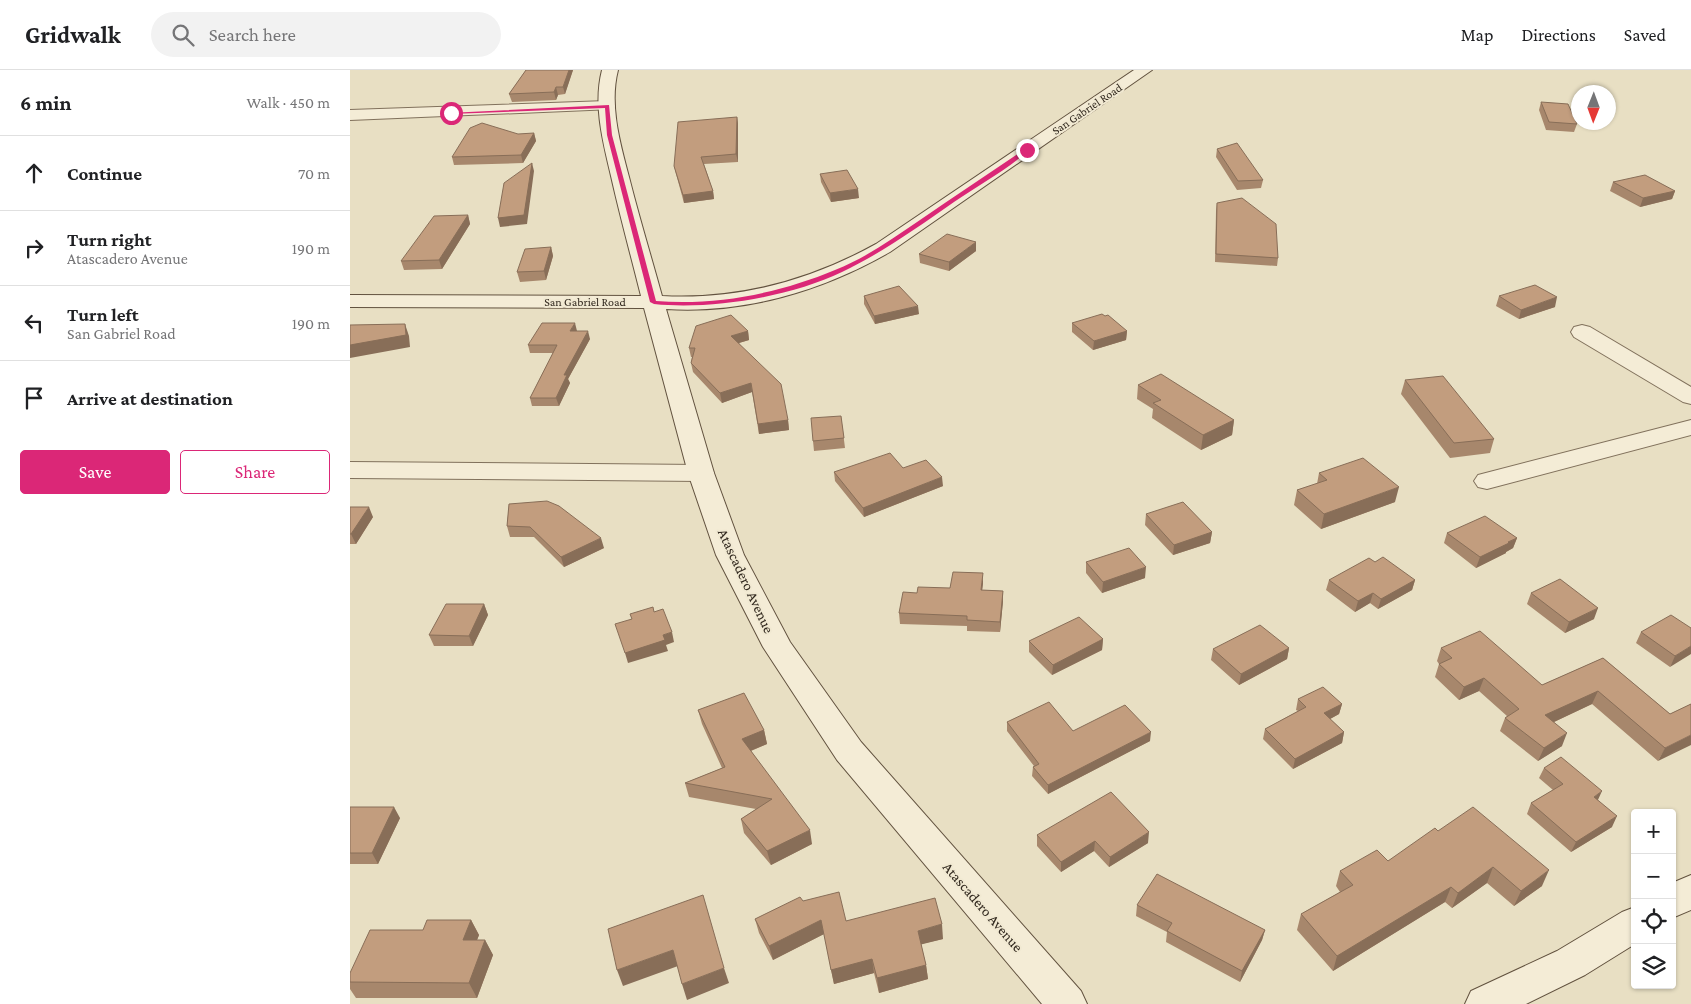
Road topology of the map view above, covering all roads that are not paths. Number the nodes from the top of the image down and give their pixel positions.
1 (610, 70) edge
2 (1144, 70) edge
3 (607, 106) junction
4 (350, 115) edge
5 (350, 302) edge
6 (654, 302) junction
7 (1582, 332) dead end
8 (1691, 398) edge
9 (1691, 427) edge
10 (350, 470) edge
11 (700, 474) junction
12 (1487, 481) dead end
13 (1691, 891) edge
14 (1676, 900) edge
15 (1631, 926) edge
16 (1067, 1004) edge
17 (1485, 1004) edge

1 - 3 street, Atascadero Avenue
2 - 6 street, San Gabriel Road
3 - 4 street
3 - 6 street, Atascadero Avenue
5 - 6 street, San Gabriel Road
6 - 11 street, Atascadero Avenue
7 - 8 street
9 - 12 street
10 - 11 street
11 - 16 street, Atascadero Avenue
13 - 14 street
15 - 17 street

